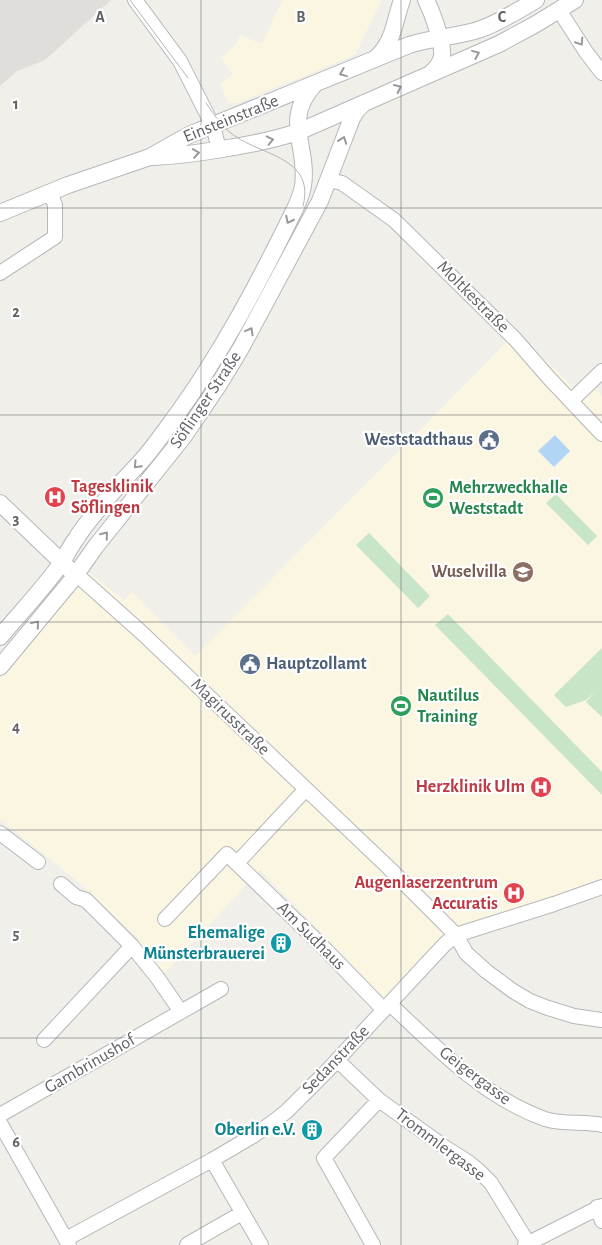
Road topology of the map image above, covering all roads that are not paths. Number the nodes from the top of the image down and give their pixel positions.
1 (135, 0) edge
2 (402, 0) edge
3 (426, 0) edge
4 (536, 0) edge
5 (575, 0) edge
6 (559, 10) junction
7 (439, 38) junction
8 (371, 62) junction
9 (431, 73) junction
10 (602, 73) edge
11 (314, 85) junction
12 (364, 103) junction
13 (213, 126) junction
14 (298, 132) junction
15 (219, 149) junction
16 (150, 158) junction
17 (303, 163) junction
18 (329, 180) junction
19 (50, 192) junction
20 (0, 213) edge
21 (0, 273) edge
22 (602, 371) edge
23 (571, 401) junction
24 (602, 434) edge
25 (0, 503) edge
26 (62, 563) junction
27 (76, 574) junction
28 (0, 637) edge
29 (0, 667) edge
30 (306, 789) junction
31 (0, 833) edge
32 (38, 862) dead end
33 (237, 862) junction
34 (62, 884) dead end
35 (602, 887) edge
36 (165, 919) dead end
37 (456, 935) junction
38 (132, 946) junction
39 (222, 989) dead end
40 (387, 1007) junction
41 (181, 1012) junction
42 (602, 1020) edge
43 (44, 1040) dead end
44 (338, 1060) junction
45 (380, 1100) junction
46 (0, 1115) edge
47 (0, 1123) edge
48 (602, 1125) edge
49 (212, 1160) junction
50 (600, 1211) edge
51 (242, 1214) junction
52 (68, 1242) edge
53 (526, 1244) edge
54 (187, 1245) edge
55 (261, 1245) edge
56 (373, 1245) edge

1 - 13 street
2 - 8 street
3 - 7 street
4 - 7 street, Einsteinstraße
5 - 6 street, Einsteinstraße
9 -> 6 street, Einsteinstraße
6 -> 10 street
7 - 8 street, Einsteinstraße
7 - 9 street
8 -> 11 street, Einsteinstraße
12 -> 9 street, Einsteinstraße
11 - 13 street, Einsteinstraße
11 - 14 street, Söflinger Straße
12 - 14 street, Einsteinstraße
18 -> 12 street, Söflinger Straße
13 - 15 street
13 - 16 street, Einsteinstraße
15 -> 14 street, Einsteinstraße
14 - 17 street, Söflinger Straße
16 -> 15 street, Einsteinstraße
16 - 19 street, Einsteinstraße
17 - 18 street
17 -> 26 street, Söflinger Straße
18 - 23 street, Moltkestraße
27 -> 18 street, Söflinger Straße
19 - 20 street, Einsteinstraße
19 - 21 street
22 - 23 street
23 - 24 street, Moltkestraße
25 - 26 street, Magirusstraße
26 - 27 street, Magirusstraße
26 - 28 street, Söflinger Straße
29 -> 27 street, Söflinger Straße
27 - 30 street, Magirusstraße
30 - 33 street
30 - 37 street, Magirusstraße
31 - 32 street
33 - 36 street
33 - 40 street, Am Sudhaus
34 - 38 street
35 - 37 street, Sedanstraße
37 - 40 street, Sedanstraße
37 - 42 street, Magirusstraße
38 - 41 street
38 - 43 street
39 - 41 street, Gambrinushof
40 - 44 street, Sedanstraße
40 - 48 street, Geigergasse
41 - 46 street, Gambrinushof
44 - 45 street, Trommlergasse
44 - 49 street, Sedanstraße
45 - 53 street, Trommlergasse
45 - 56 street
47 - 52 street
49 - 51 street
49 - 52 street, Sedanstraße
50 - 53 street
51 - 54 street
51 - 55 street

